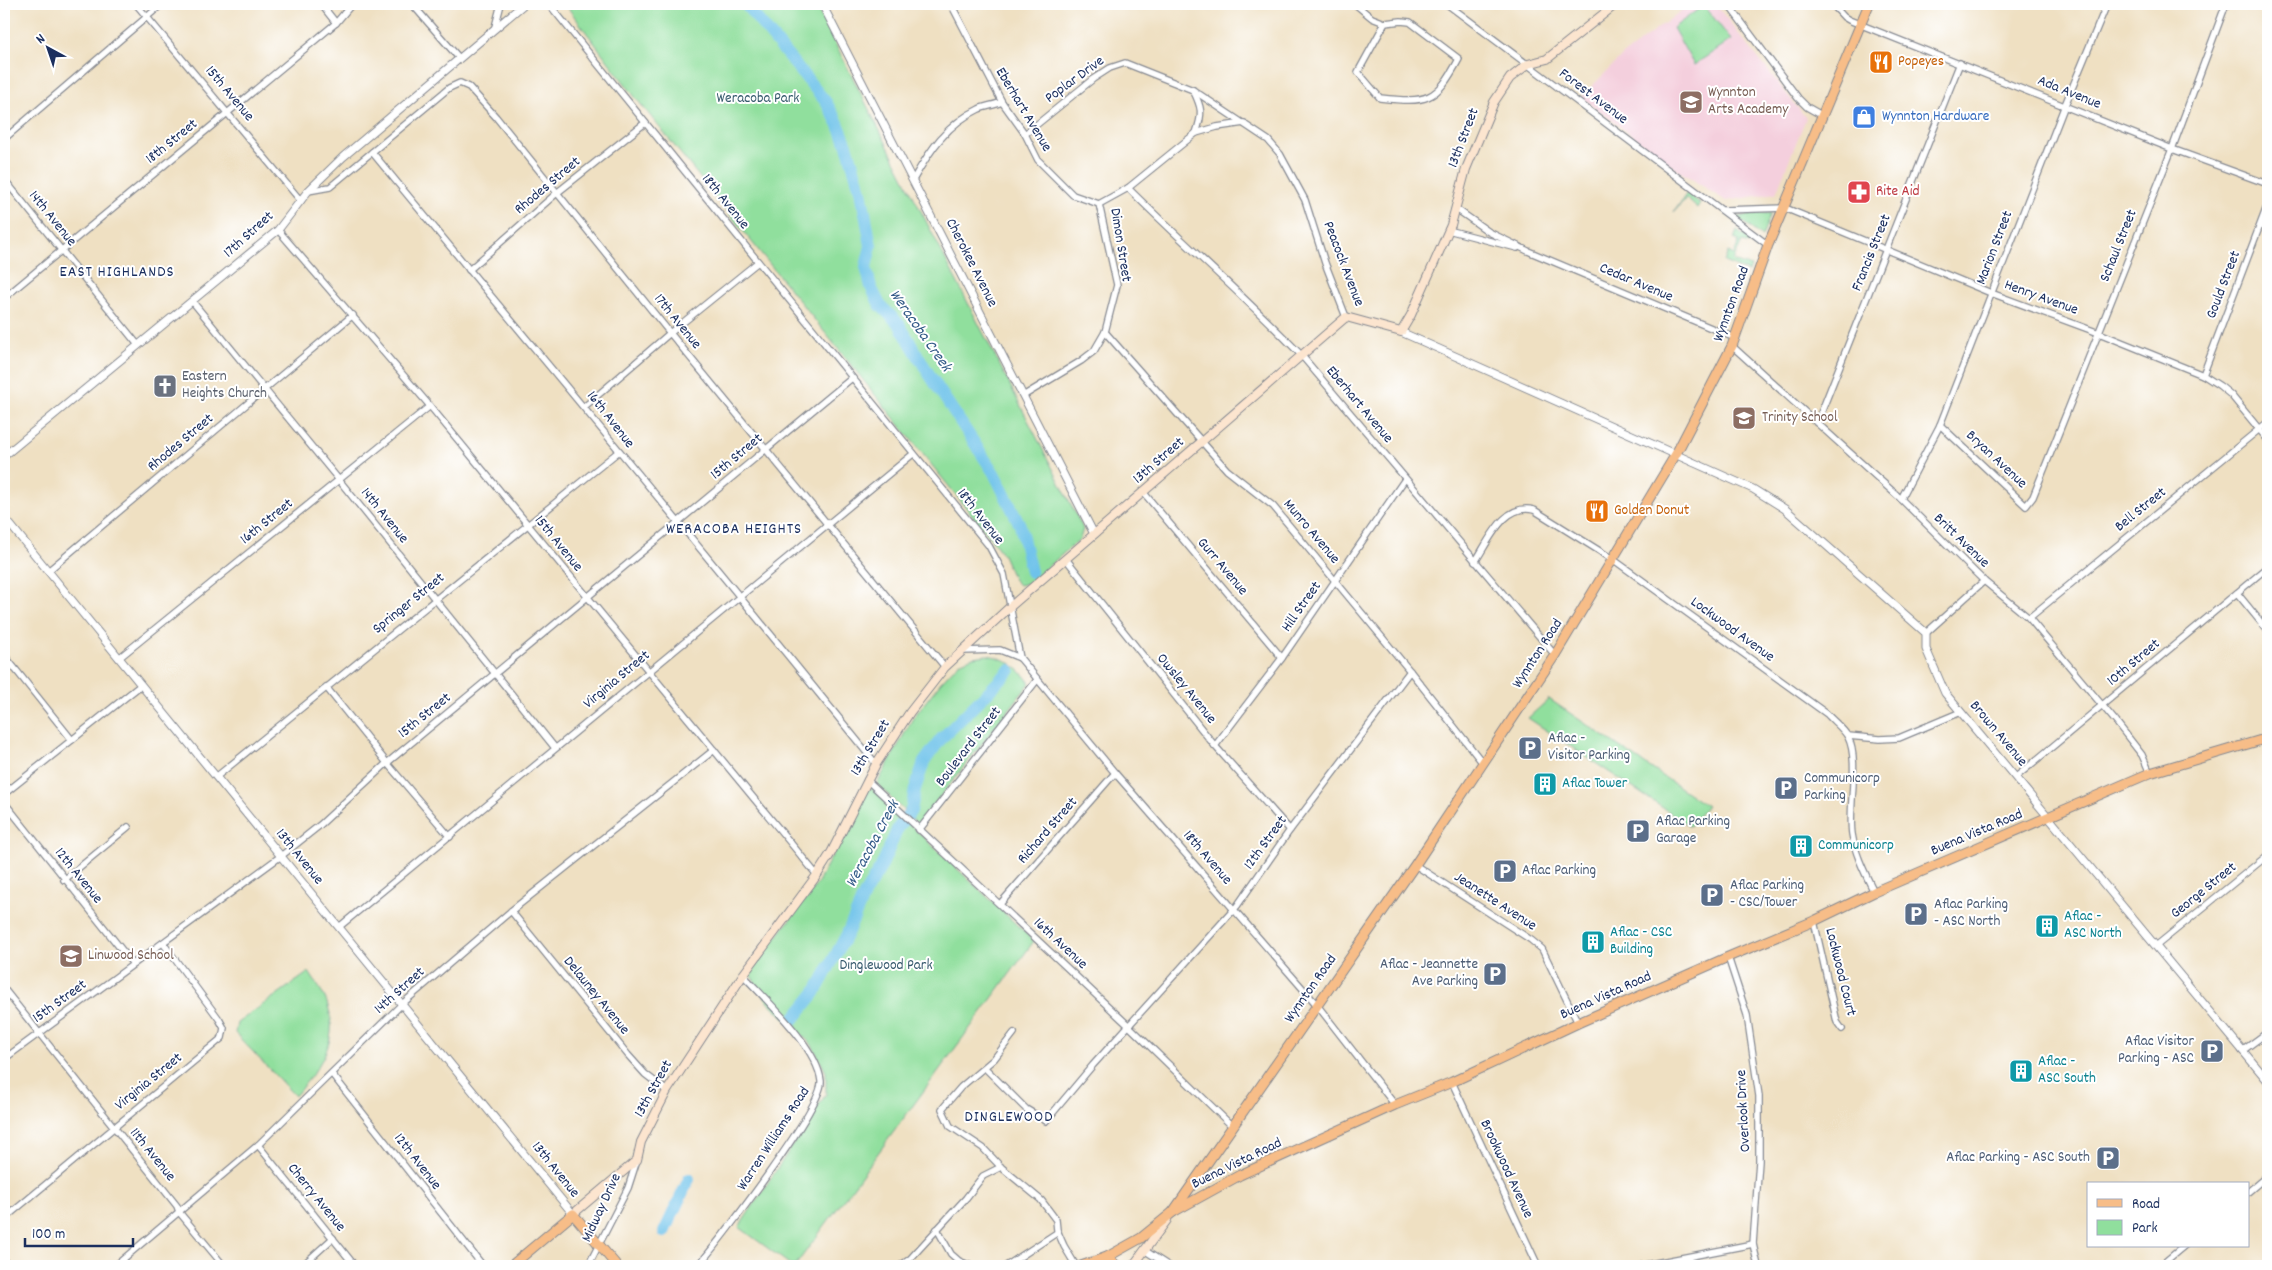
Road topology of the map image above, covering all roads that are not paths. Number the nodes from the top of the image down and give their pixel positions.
1 (136, 4) edge
2 (162, 4) edge
3 (321, 4) edge
4 (352, 4) edge
5 (412, 4) edge
6 (502, 4) edge
7 (524, 4) edge
8 (549, 4) edge
9 (822, 4) edge
10 (951, 4) edge
11 (1355, 4) edge
12 (1447, 4) edge
13 (1616, 4) edge
14 (1728, 4) edge
15 (1832, 4) edge
16 (1869, 4) edge
17 (2107, 4) edge
18 (2226, 4) edge
19 (147, 17) junction
20 (336, 23) junction
21 (1385, 23) junction
22 (1861, 23) junction
23 (495, 27) junction
24 (459, 58) junction
25 (1960, 63) junction
26 (1528, 64) junction
27 (1144, 70) joint
28 (1193, 90) junction
29 (1002, 102) junction
30 (2065, 105) junction
31 (228, 112) junction
32 (1823, 116) junction
33 (645, 123) junction
34 (1244, 123) junction
35 (1196, 133) junction
36 (1026, 134) junction
37 (4, 139) edge
38 (2172, 149) junction
39 (372, 152) junction
40 (4, 179) edge
41 (913, 180) junction
42 (2268, 184) edge
43 (1128, 188) junction
44 (308, 190) junction
45 (558, 192) junction
46 (301, 200) junction
47 (1099, 204) junction
48 (2268, 204) edge
49 (1455, 208) junction
50 (1785, 208) junction
51 (1724, 210) junction
52 (278, 230) junction
53 (1448, 230) junction
54 (1768, 245) junction
55 (61, 249) junction
56 (1528, 251) junction
57 (1886, 251) junction
58 (758, 262) junction
59 (469, 270) junction
60 (1991, 293) junction
61 (4, 298) edge
62 (192, 301) junction
63 (354, 315) junction
64 (1346, 317) junction
65 (1105, 332) junction
66 (1401, 332) junction
67 (2099, 332) junction
68 (670, 334) junction
69 (1733, 342) junction
70 (138, 345) junction
71 (1302, 356) junction
72 (2203, 375) junction
73 (852, 378) junction
74 (264, 389) junction
75 (1024, 396) junction
76 (430, 406) junction
77 (584, 407) junction
78 (2268, 422) edge
79 (1816, 424) junction
80 (1940, 426) junction
81 (2260, 429) junction
82 (2268, 440) edge
83 (1202, 442) junction
84 (765, 450) junction
85 (618, 452) junction
86 (913, 454) junction
87 (1676, 454) junction
88 (4, 456) edge
89 (1405, 479) junction
90 (339, 480) junction
91 (1144, 493) junction
92 (2033, 497) joint
93 (1900, 499) junction
94 (4, 517) edge
95 (677, 523) junction
96 (526, 524) junction
97 (827, 524) junction
98 (1094, 534) junction
99 (1066, 559) junction
100 (1614, 560) junction
101 (1475, 562) junction
102 (2268, 567) edge
103 (48, 571) junction
104 (1335, 580) junction
105 (1984, 581) junction
106 (2238, 593) junction
107 (739, 595) junction
108 (435, 598) junction
109 (587, 598) junction
110 (1011, 606) junction
111 (2029, 618) junction
112 (2268, 631) edge
113 (1926, 633) junction
114 (962, 651) junction
115 (4, 655) edge
116 (1555, 655) junction
117 (119, 658) junction
118 (1020, 658) junction
119 (1282, 658) junction
120 (945, 667) junction
121 (649, 670) junction
122 (1410, 671) junction
123 (496, 674) junction
124 (1037, 680) junction
125 (141, 685) junction
126 (326, 688) junction
127 (2102, 706) junction
128 (1961, 712) junction
129 (1848, 736) junction
130 (2268, 738) edge
131 (72, 740) junction
132 (1216, 746) junction
133 (555, 748) junction
134 (714, 750) junction
135 (1482, 762) junction
136 (387, 764) junction
137 (876, 764) junction
138 (1115, 773) junction
139 (2150, 773) junction
140 (216, 777) junction
141 (2016, 777) junction
142 (867, 780) junction
143 (4, 794) edge
144 (4, 802) edge
145 (2049, 817) junction
146 (128, 827) dead end
147 (919, 830) junction
148 (1290, 830) junction
149 (450, 836) junction
150 (2268, 855) edge
151 (281, 856) junction
152 (1415, 865) junction
153 (817, 875) junction
154 (64, 880) junction
155 (1874, 892) junction
156 (1000, 904) junction
157 (1234, 908) junction
158 (511, 911) junction
159 (1814, 921) junction
160 (339, 927) junction
161 (163, 942) junction
162 (2156, 946) junction
163 (1728, 957) junction
164 (133, 964) junction
165 (743, 975) junction
166 (4, 989) edge
167 (402, 1004) junction
168 (1316, 1005) junction
169 (1578, 1023) junction
170 (1128, 1025) junction
171 (1842, 1029) dead end
172 (2268, 1032) edge
173 (40, 1033) junction
174 (1014, 1033) dead end
175 (2242, 1051) junction
176 (4, 1059) edge
177 (985, 1068) junction
178 (332, 1074) junction
179 (2268, 1081) edge
180 (1452, 1082) junction
181 (666, 1091) junction
182 (1395, 1105) junction
183 (114, 1127) junction
184 (1233, 1127) junction
185 (258, 1146) junction
186 (637, 1160) junction
187 (1001, 1167) junction
188 (2268, 1175) edge
189 (2250, 1190) edge
190 (179, 1212) junction
191 (1173, 1212) junction
192 (573, 1214) junction
193 (4, 1219) edge
194 (938, 1229) junction
195 (1058, 1232) junction
196 (333, 1238) junction
197 (599, 1244) junction
198 (1752, 1244) junction
199 (2182, 1248) edge
200 (1144, 1250) junction
201 (1107, 1257) junction
202 (4, 1261) edge
203 (8, 1266) edge
204 (115, 1266) edge
205 (224, 1266) edge
206 (302, 1266) edge
207 (355, 1266) edge
208 (483, 1266) edge
209 (511, 1266) edge
210 (588, 1266) edge
211 (617, 1266) edge
212 (698, 1266) edge
213 (900, 1266) edge
214 (971, 1266) edge
215 (1006, 1266) edge
216 (1076, 1266) edge
217 (1081, 1266) edge
218 (1117, 1266) edge
219 (1133, 1266) edge
220 (1169, 1266) edge
221 (1538, 1266) edge
222 (1640, 1266) edge
223 (1758, 1266) edge
224 (2160, 1266) edge

1 - 19 street, 15th Avenue
2 - 19 street
3 - 20 street
4 - 20 street, 18th Street
5 - 24 street
6 - 23 street
7 - 23 street, 17th Street
8 - 33 street, 18th Avenue
9 - 41 street, Cherokee Avenue
10 - 29 street, Eberhart Avenue
11 - 21 street
12 - 26 street, Forest Avenue
13 - 26 main road, 13th Street
14 - 32 street
15 - 22 street, Ada Avenue
16 - 22 main road, Wynnton Road
17 - 30 street, Marion Street
18 - 38 street, Schaul Street
19 - 31 street, 15th Avenue
19 - 37 street
20 - 31 street, 18th Street
21 - 21 street
22 - 25 street, Ada Avenue
22 - 32 main road, Wynnton Road
23 - 24 street, 17th Street
24 - 44 street, 17th Street
25 - 30 street, Ada Avenue
25 - 57 street, Francis Street
26 - 49 main road, 13th Street
26 - 51 street, Forest Avenue
27 - 28 street, Peacock Avenue
27 - 36 street, Poplar Drive
28 - 34 street, Peacock Avenue
28 - 35 street
29 - 36 street, Eberhart Avenue
29 - 41 street
30 - 38 street, Ada Avenue
30 - 60 street, Marion Street
31 - 46 street, 15th Avenue
31 - 55 street, 18th Street
32 - 50 main road, Wynnton Road
33 - 45 street, Rhodes Street
33 - 58 street, 18th Avenue
34 - 35 street, Dimon Street
34 - 64 street, Peacock Avenue
35 - 43 street, Dimon Street
36 - 47 street, Eberhart Avenue
38 - 42 street, Ada Avenue
38 - 67 street, Schaul Street
39 - 44 street
39 - 45 street, 17th Avenue
39 - 59 street, 16th Avenue
40 - 55 street, 14th Avenue
41 - 75 street, Cherokee Avenue
43 - 47 street, Dimon Street
43 - 71 street, Eberhart Avenue
44 - 46 street, 17th Street
45 - 59 street, Rhodes Street
45 - 68 street, 17th Avenue
46 - 52 street, 17th Street
47 - 65 street, Dimon Street
48 - 72 street, Gould Street
49 - 53 main road, 13th Street
49 - 56 street
50 - 51 street
50 - 54 main road, Wynnton Road
50 - 57 street, Henry Avenue
51 - 54 street, Forest Avenue
52 - 62 street, 17th Street
52 - 63 street, 15th Avenue
53 - 56 street
53 - 66 main road, 13th Street
54 - 69 main road, Wynnton Road
55 - 61 street, 18th Street
55 - 70 street, 14th Avenue
56 - 69 street, Cedar Avenue
57 - 60 street, Henry Avenue
57 - 79 street, Francis Street
58 - 68 street
58 - 73 street, 18th Avenue
59 - 77 street, 16th Avenue
60 - 67 street, Henry Avenue
60 - 80 street, Marion Street
62 - 70 street, 17th Street
62 - 74 street, 14th Avenue
63 - 74 street, Rhodes Street
63 - 76 street, 15th Avenue
64 - 66 main road, Peacock Avenue
64 - 71 main road, 13th Street
65 - 75 street, Dimon Street
65 - 83 street, Munro Avenue
66 - 87 street, Peacock Avenue
67 - 72 street, Henry Avenue
67 - 92 street, Schaul Street
68 - 77 street
68 - 84 street, 17th Avenue
69 - 79 street, Britt Avenue
69 - 87 main road, Wynnton Road
70 - 88 street, 17th Street
71 - 83 main road, 13th Street
71 - 89 street, Eberhart Avenue
72 - 81 street, Henry Avenue
73 - 84 street, 15th Street
73 - 86 street, 18th Avenue
74 - 90 street, 14th Avenue
74 - 103 street, Rhodes Street
75 - 98 street, Cherokee Avenue
76 - 90 street, 16th Street
76 - 96 street, 15th Avenue
77 - 85 street, 16th Avenue
78 - 81 street, Bell Street
79 - 93 street, Britt Avenue
80 - 92 street, Bryan Avenue
80 - 93 street, Marion Street
81 - 82 street, Henry Avenue
81 - 111 street, Bell Street
83 - 91 main road, 13th Street
83 - 104 street, Munro Avenue
84 - 95 street, 15th Street
84 - 97 street, 17th Avenue
85 - 95 street, 16th Avenue
85 - 96 street, Springer Street
86 - 97 street, Virginia Street
86 - 110 street, 18th Avenue
87 - 100 main road, Wynnton Road
87 - 113 street
89 - 101 street, Eberhart Avenue
89 - 104 street, Hill Street
90 - 108 street, 14th Avenue
90 - 117 street, 16th Street
91 - 98 main road, 13th Street
91 - 119 street, Gurr Avenue
93 - 105 street, Britt Avenue
94 - 103 street, 13th Avenue
95 - 107 street, 16th Avenue
95 - 109 street, 15th Street
96 - 108 street, Springer Street
96 - 109 street, 15th Avenue
97 - 107 street, Virginia Street
97 - 120 street, 17th Avenue
98 - 99 main road, 13th Street
99 - 110 main road, 13th Street
99 - 132 street, Owsley Avenue
100 - 101 street, Lockwood Avenue
100 - 116 main road, Wynnton Road
100 - 129 street, Lockwood Avenue
101 - 116 street, Eberhart Avenue
102 - 106 street, 10th Street
103 - 117 street, 13th Avenue
104 - 119 street, Hill Street
104 - 122 street, Munro Avenue
105 - 111 street, Britt Avenue
105 - 113 street
106 - 112 street
106 - 127 street, 10th Street
107 - 121 street, Virginia Street
107 - 137 street, 16th Avenue
108 - 123 street, 14th Avenue
108 - 126 street, Springer Street
109 - 121 street, 15th Avenue
109 - 123 street, 15th Street
110 - 114 main road, 13th Street
110 - 118 street, 18th Avenue
111 - 127 street, Britt Avenue
113 - 128 street, Brown Avenue
114 - 118 street
114 - 120 main road, 13th Street
115 - 131 street
116 - 135 main road, Wynnton Road
117 - 125 street, 13th Avenue
118 - 124 street, 18th Avenue
119 - 132 street, Hill Street
120 - 137 main road, 13th Street
121 - 133 street, Virginia Street
121 - 134 street, 15th Avenue
122 - 135 street, Munro Avenue
122 - 148 street, 12th Street
123 - 133 street, 14th Avenue
123 - 136 street, 15th Street
124 - 138 street, 18th Avenue
124 - 147 street, Boulevard Street
125 - 131 street
125 - 140 street, 13th Avenue
126 - 136 street
126 - 140 street, Springer Street
127 - 139 street, Britt Avenue
127 - 141 street, 10th Street
128 - 129 street
128 - 141 street, Brown Avenue
129 - 155 street
130 - 139 main road, Buena Vista Road
131 - 143 street
132 - 148 street, Owsley Avenue
133 - 149 street, Virginia Street
134 - 153 street, 15th Avenue
134 - 158 street, 14th Street
135 - 152 main road, Wynnton Road
136 - 149 street
136 - 151 street, 15th Street
137 - 142 main road, 13th Street
138 - 156 street, Richard Street
138 - 157 street, 18th Avenue
139 - 145 main road, Buena Vista Road
140 - 151 street, 13th Avenue
141 - 145 street, Brown Avenue
142 - 147 street, 16th Avenue
142 - 153 main road, 13th Street
144 - 154 street, 12th Avenue
145 - 155 main road, Buena Vista Road
145 - 162 street, Brown Avenue
146 - 154 street
147 - 156 street, 16th Avenue
148 - 157 street, 12th Street
149 - 160 street, Virginia Street
150 - 162 street, George Street
151 - 160 street, 13th Avenue
151 - 161 street, 15th Street
152 - 168 main road, Wynnton Road
152 - 169 street, Jeanette Avenue
153 - 165 main road, 13th Street
154 - 164 street, 12th Avenue
155 - 159 main road, Buena Vista Road
156 - 170 street, 16th Avenue
157 - 168 street, 18th Avenue
157 - 170 street, 12th Street
158 - 167 street, 14th Street
158 - 181 street, Delauney Avenue
159 - 163 main road, Buena Vista Road
159 - 171 street, Lockwood Court
160 - 167 street, 13th Avenue
161 - 164 street, 15th Street
161 - 183 street, Virginia Street
162 - 175 street, Brown Avenue
163 - 169 main road, Buena Vista Road
163 - 198 street, Overlook Drive
164 - 173 street, 15th Street
165 - 181 main road, 13th Street
165 - 212 street, Warren Williams Road
166 - 173 street, 11th Avenue
167 - 178 street, 14th Street
167 - 192 street, 13th Avenue
168 - 182 street, 18th Avenue
168 - 184 main road, Wynnton Road
169 - 180 main road, Buena Vista Road
170 - 177 street, 12th Street
170 - 184 street, 16th Avenue
172 - 175 street
173 - 176 street, 15th Street
173 - 183 street, 11th Avenue
174 - 177 street
175 - 179 street, Brown Avenue
177 - 187 street
178 - 185 street, 14th Street
178 - 208 street, 12th Avenue
180 - 182 main road, Buena Vista Road
180 - 221 street, Brookwood Avenue
181 - 186 main road, 13th Street
182 - 191 main road, Buena Vista Road
183 - 190 street, 11th Avenue
183 - 193 street, Virginia Street
184 - 191 main road, Wynnton Road
185 - 190 street, 14th Street
185 - 196 street, Cherry Avenue
186 - 192 main road
186 - 197 street, Midway Drive
187 - 194 street
187 - 195 street
188 - 189 street
190 - 204 street, 14th Street
190 - 205 street, 11th Avenue
191 - 200 main road, Wynnton Road
191 - 201 main road, Buena Vista Road
192 - 197 main road
192 - 209 main road
194 - 213 street
194 - 214 street
195 - 215 street
195 - 216 street
196 - 206 street
196 - 207 street, Cherry Avenue
197 - 210 street, Midway Drive
197 - 211 main road
198 - 222 street
198 - 223 street, Overlook Drive
199 - 224 street
200 - 219 main road, Wynnton Road
200 - 220 street
201 - 217 main road, Buena Vista Road
201 - 218 main road
202 - 203 street

